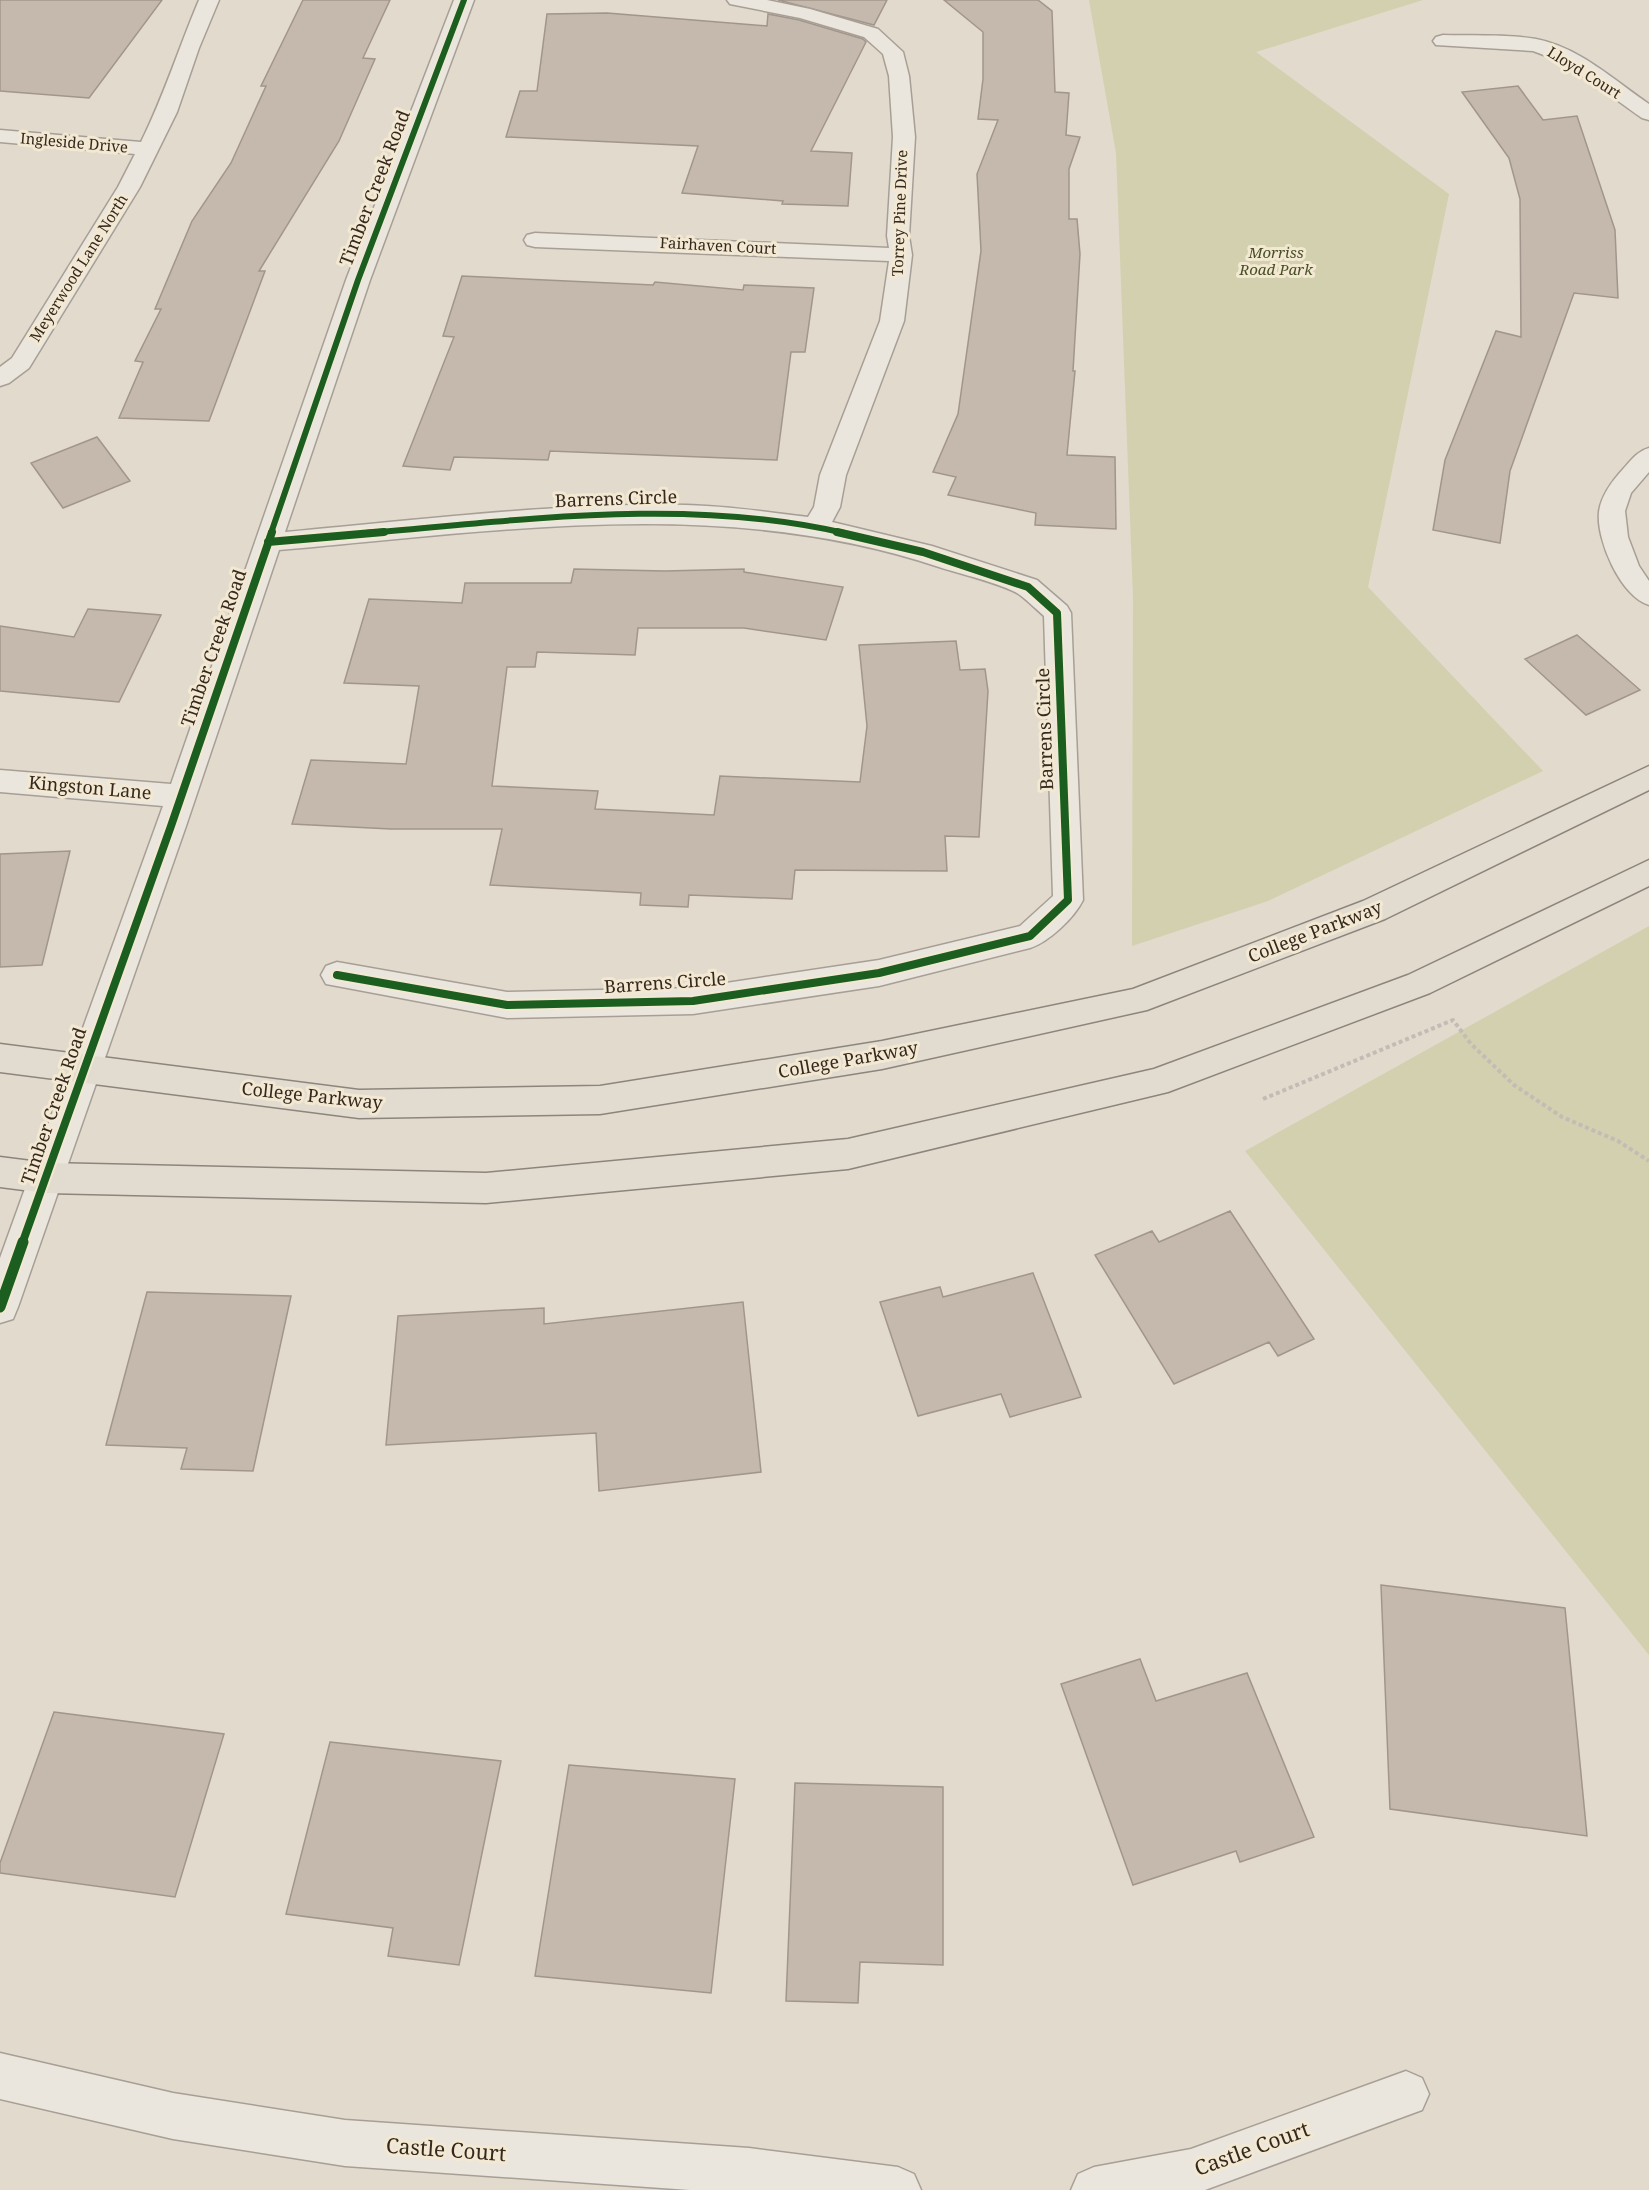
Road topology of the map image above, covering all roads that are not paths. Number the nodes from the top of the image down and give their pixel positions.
1 (209, 0) edge
2 (464, 0) edge
3 (737, 0) edge
4 (1443, 41) dead end
5 (1649, 114) edge
6 (0, 136) edge
7 (148, 149) junction
8 (535, 240) dead end
9 (901, 255) junction
10 (0, 378) edge
11 (1649, 456) edge
12 (816, 527) junction
13 (268, 542) junction
14 (1649, 596) edge
15 (1649, 777) edge
16 (0, 781) edge
17 (181, 796) junction
18 (1649, 872) edge
19 (337, 975) dead end
20 (0, 1058) edge
21 (85, 1069) junction
22 (0, 1172) edge
23 (46, 1178) junction
24 (0, 1307) edge
25 (0, 2076) edge
26 (1406, 2094) dead end
27 (898, 2190) edge
28 (1094, 2190) edge

1 - 7 street, Meyerwood Lane North
2 - 13 street, Timber Creek Road
3 - 9 street, Torrey Pine Drive
4 - 5 street, Lloyd Court
6 - 7 street, Ingleside Drive
7 - 10 street, Meyerwood Lane North
8 - 9 street, Fairhaven Court
9 - 12 street, Torrey Pine Drive
11 - 14 street
12 - 13 street, Barrens Circle
12 - 19 street, Barrens Circle
13 - 17 street, Timber Creek Road
15 - 21 main road, College Parkway
16 - 17 street, Kingston Lane
17 - 21 street, Timber Creek Road
18 - 23 main road
20 - 21 main road, College Parkway
21 - 23 street, Timber Creek Road
22 - 23 main road
23 - 24 street, Timber Creek Road
25 - 27 street, Castle Court
26 - 28 street, Castle Court

